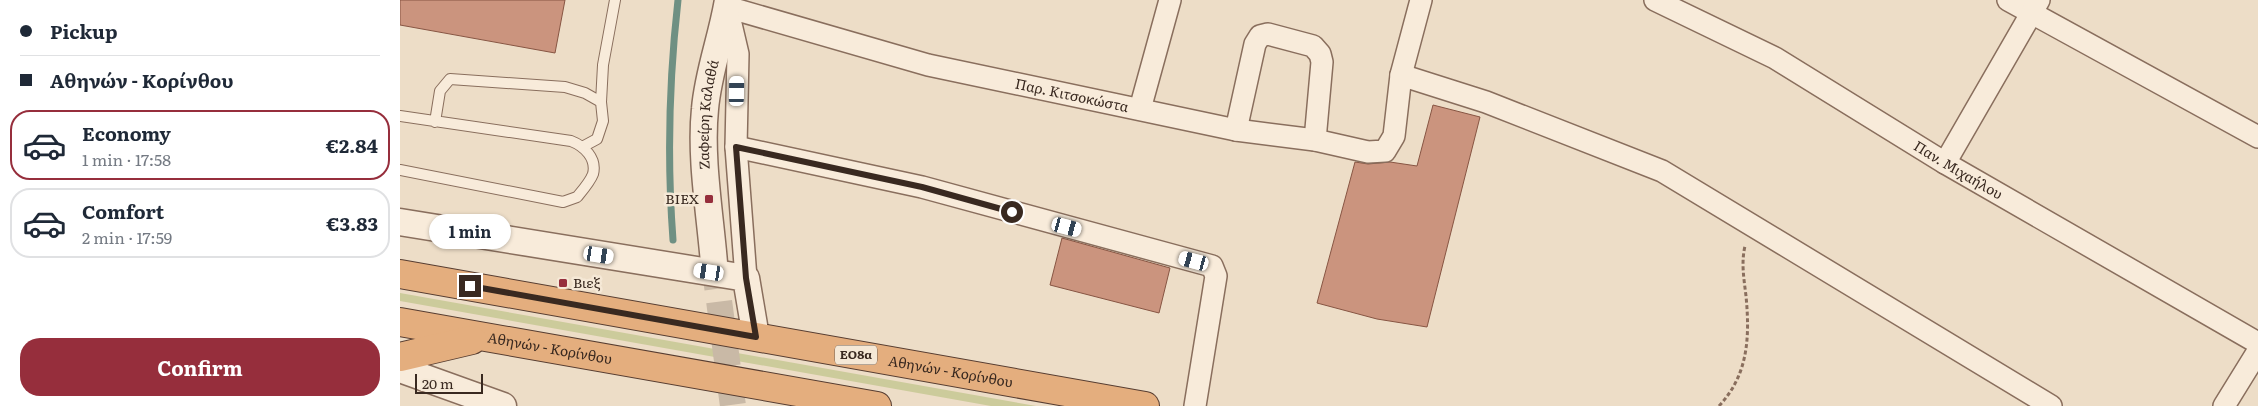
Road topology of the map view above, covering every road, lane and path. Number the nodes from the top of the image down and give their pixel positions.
1 (615, 0) edge
2 (1170, 0) edge
3 (1419, 0) edge
4 (1655, 0) edge
5 (2008, 0) edge
6 (727, 3) edge
7 (2036, 7) edge
8 (1402, 75) junction
9 (601, 102) junction
10 (1140, 109) junction
11 (400, 116) edge
12 (435, 122) junction
13 (1236, 130) junction
14 (2258, 137) edge
15 (1315, 140) junction
16 (584, 146) junction
17 (736, 147) junction
18 (1946, 163) junction
19 (400, 170) edge
20 (400, 222) edge
21 (1750, 223) junction
22 (714, 263) tunnel mouth
23 (400, 274) edge
24 (746, 278) junction
25 (400, 322) edge
26 (485, 337) junction
27 (756, 337) junction
28 (2258, 343) edge
29 (2258, 351) edge
30 (400, 356) edge
31 (400, 369) edge
32 (503, 406) edge
33 (877, 406) edge
34 (1145, 406) edge
35 (1195, 406) edge
36 (1718, 406) edge
37 (2051, 406) edge
38 (2224, 406) edge

1 - 9 lane
2 - 10 street
3 - 8 street
4 - 18 street, Παν. Μιχαήλου
5 - 7 street
6 - 10 street, Παρ. Κιτσοκώστα
6 - 17 street
6 - 22 street, Ζαφείρη Καλαθά
7 - 14 street
7 - 18 street
8 - 15 street, Παρ. Κιτσοκώστα
8 - 21 street
9 - 12 lane
9 - 16 lane
10 - 13 street, Παρ. Κιτσοκώστα
11 - 12 lane
12 - 16 lane
13 - 15 street, Παρ. Κιτσοκώστα
13 - 15 street
16 - 19 lane
17 - 24 street
17 - 35 street
18 - 28 street, Παν. Μιχαήλου
20 - 24 street
21 - 36 path
21 - 37 street
23 - 27 highway, Αθηνών - Κορίνθου / ΕΟ8α
24 - 27 street
25 - 26 highway, Αθηνών - Κορίνθου
26 - 30 highway
26 - 33 highway, Αθηνών - Κορίνθου
27 - 34 highway, Αθηνών - Κορίνθου / ΕΟ8α
29 - 38 street
31 - 32 street

